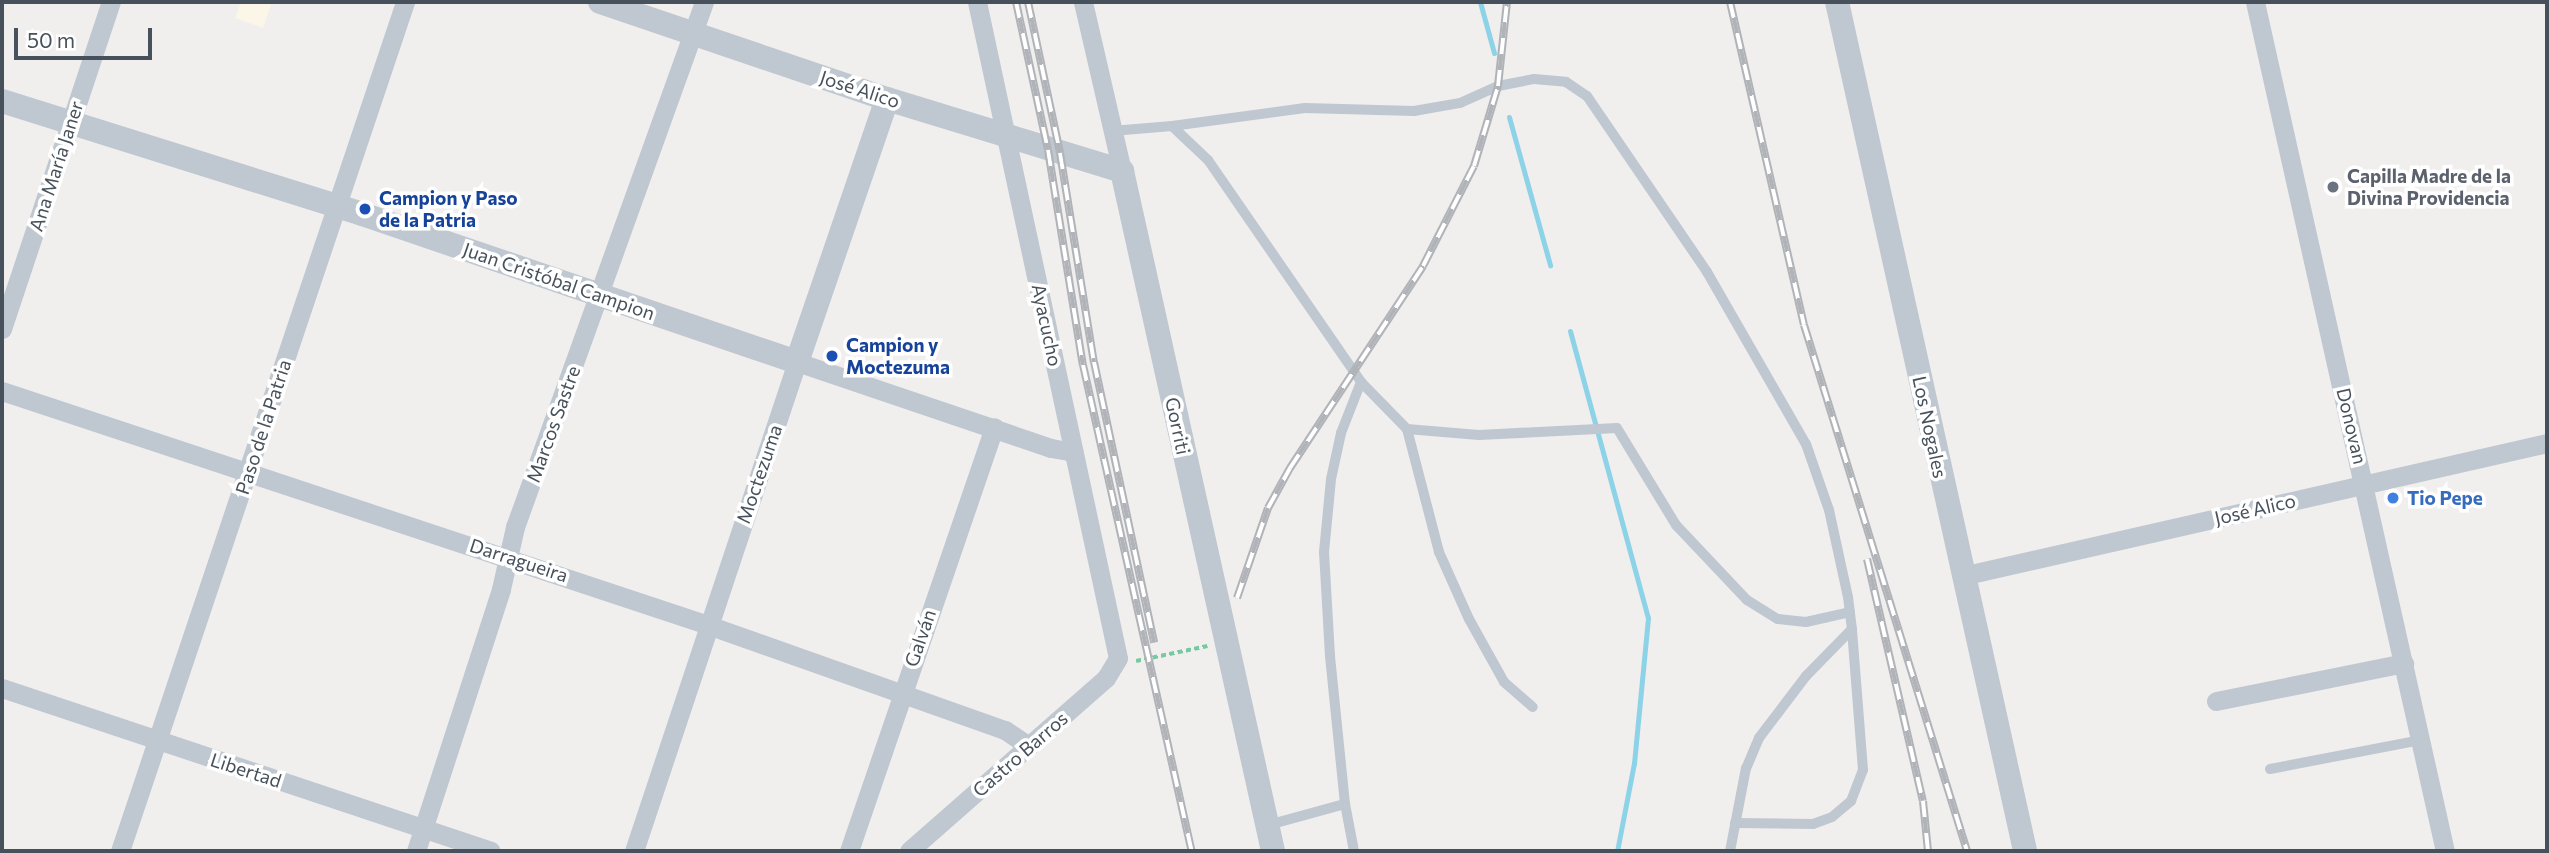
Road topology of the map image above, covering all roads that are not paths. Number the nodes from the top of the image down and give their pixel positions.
1 (111, 2) edge
2 (405, 2) edge
3 (600, 2) edge
4 (704, 2) edge
5 (977, 2) edge
6 (1083, 2) edge
7 (1837, 2) edge
8 (2255, 2) edge
9 (693, 33) junction
10 (887, 99) junction
11 (2, 101) edge
12 (71, 124) junction
13 (1172, 126) junction
14 (1112, 131) junction
15 (1006, 136) junction
16 (1122, 171) junction
17 (335, 207) junction
18 (600, 296) junction
19 (2, 329) edge
20 (797, 362) junction
21 (1361, 383) junction
22 (2, 391) edge
23 (994, 427) junction
24 (1406, 429) junction
25 (2547, 443) edge
26 (1074, 452) junction
27 (247, 474) junction
28 (2365, 484) junction
29 (508, 556) junction
30 (1962, 576) junction
31 (1850, 612) junction
32 (708, 625) junction
33 (1852, 629) junction
34 (1116, 657) joint
35 (2404, 663) junction
36 (2, 688) edge
37 (901, 692) junction
38 (2216, 701) dead end
39 (1533, 707) dead end
40 (2420, 740) junction
41 (158, 741) junction
42 (1028, 746) junction
43 (2270, 769) dead end
44 (1345, 804) junction
45 (1735, 823) junction
46 (1267, 825) junction
47 (424, 829) junction
48 (120, 851) edge
49 (416, 851) edge
50 (491, 851) edge
51 (634, 851) edge
52 (849, 851) edge
53 (909, 851) edge
54 (1273, 851) edge
55 (1354, 851) edge
56 (1730, 851) edge
57 (2025, 851) edge
58 (2445, 851) edge

1 - 12 street, Ana María Janer
2 - 17 street, Paso de la Patria
3 - 9 street, José Alico
4 - 9 street, Marcos Sastre
5 - 15 street, Ayacucho
6 - 14 street, Gorriti
7 - 30 street, Los Nogales
8 - 28 street, Donovan
9 - 10 street, José Alico
9 - 18 street, Marcos Sastre
10 - 15 street, José Alico
10 - 20 street, Moctezuma
11 - 12 street, Juan Cristóbal Campion
12 - 17 street, Juan Cristóbal Campion
12 - 19 street, Ana María Janer
13 - 14 lane
13 - 21 lane
13 - 31 lane
14 - 16 street, Gorriti
15 - 16 street, José Alico
15 - 26 street, Ayacucho
16 - 46 street, Gorriti
17 - 18 street, Juan Cristóbal Campion
17 - 27 street, Paso de la Patria
18 - 20 street, Juan Cristóbal Campion
18 - 29 street, Marcos Sastre
20 - 23 street, Juan Cristóbal Campion
20 - 32 street, Moctezuma
21 - 24 lane
21 - 44 lane
22 - 27 street, Darragueira
23 - 26 street, Juan Cristóbal Campion
23 - 37 street, Galván
24 - 31 lane
24 - 39 lane
25 - 28 street, José Alico
26 - 34 street, Ayacucho
27 - 29 street, Darragueira
27 - 41 street, Paso de la Patria
28 - 30 street, José Alico
28 - 35 street, Donovan
29 - 32 street, Darragueira
29 - 47 street, Marcos Sastre
30 - 57 street, Los Nogales
31 - 33 lane
32 - 37 street, Darragueira
32 - 51 street, Moctezuma
33 - 45 lane
33 - 45 lane
34 - 42 street, Castro Barros
35 - 38 street
35 - 40 street, Donovan
36 - 41 street, Libertad
37 - 42 street, Darragueira
37 - 52 street, Galván
40 - 43 lane
40 - 58 street, Donovan
41 - 47 street, Libertad
41 - 48 street, Paso de la Patria
42 - 53 street, Castro Barros
44 - 46 lane
44 - 55 lane
45 - 56 lane
46 - 54 street, Gorriti
47 - 49 street, Marcos Sastre
47 - 50 street, Libertad

